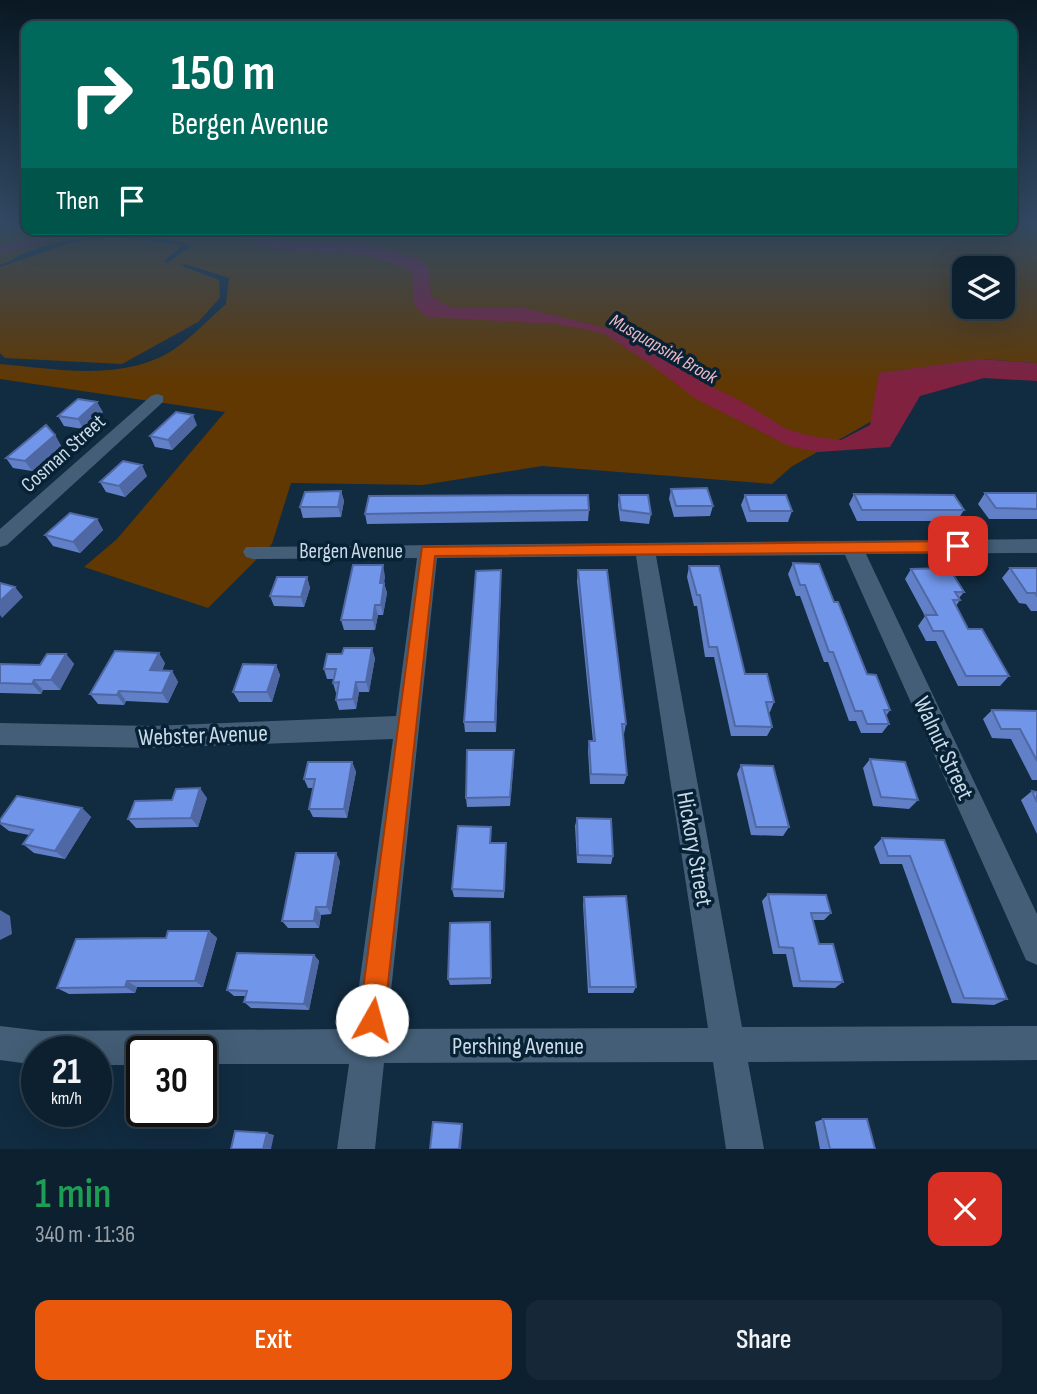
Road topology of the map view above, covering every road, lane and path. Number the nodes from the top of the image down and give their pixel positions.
1 (157, 398) dead end
2 (0, 540) edge
3 (1037, 546) edge
4 (852, 547) junction
5 (645, 549) junction
6 (428, 550) junction
7 (253, 552) dead end
8 (407, 727) junction
9 (0, 734) edge
10 (1037, 948) edge
11 (0, 1043) edge
12 (1037, 1043) edge
13 (728, 1045) junction
14 (369, 1046) junction
15 (356, 1149) edge
16 (745, 1149) edge

1 - 2 street, Cosman Street
3 - 4 street, Bergen Avenue
4 - 5 street, Bergen Avenue
4 - 10 street, Walnut Street
5 - 6 street, Bergen Avenue
5 - 13 street, Hickory Street
6 - 7 street, Bergen Avenue
6 - 8 street
8 - 9 street, Webster Avenue
8 - 14 street
11 - 14 street, Pershing Avenue
12 - 13 street, Pershing Avenue
13 - 14 street, Pershing Avenue
13 - 16 street, Hickory Street
14 - 15 street

